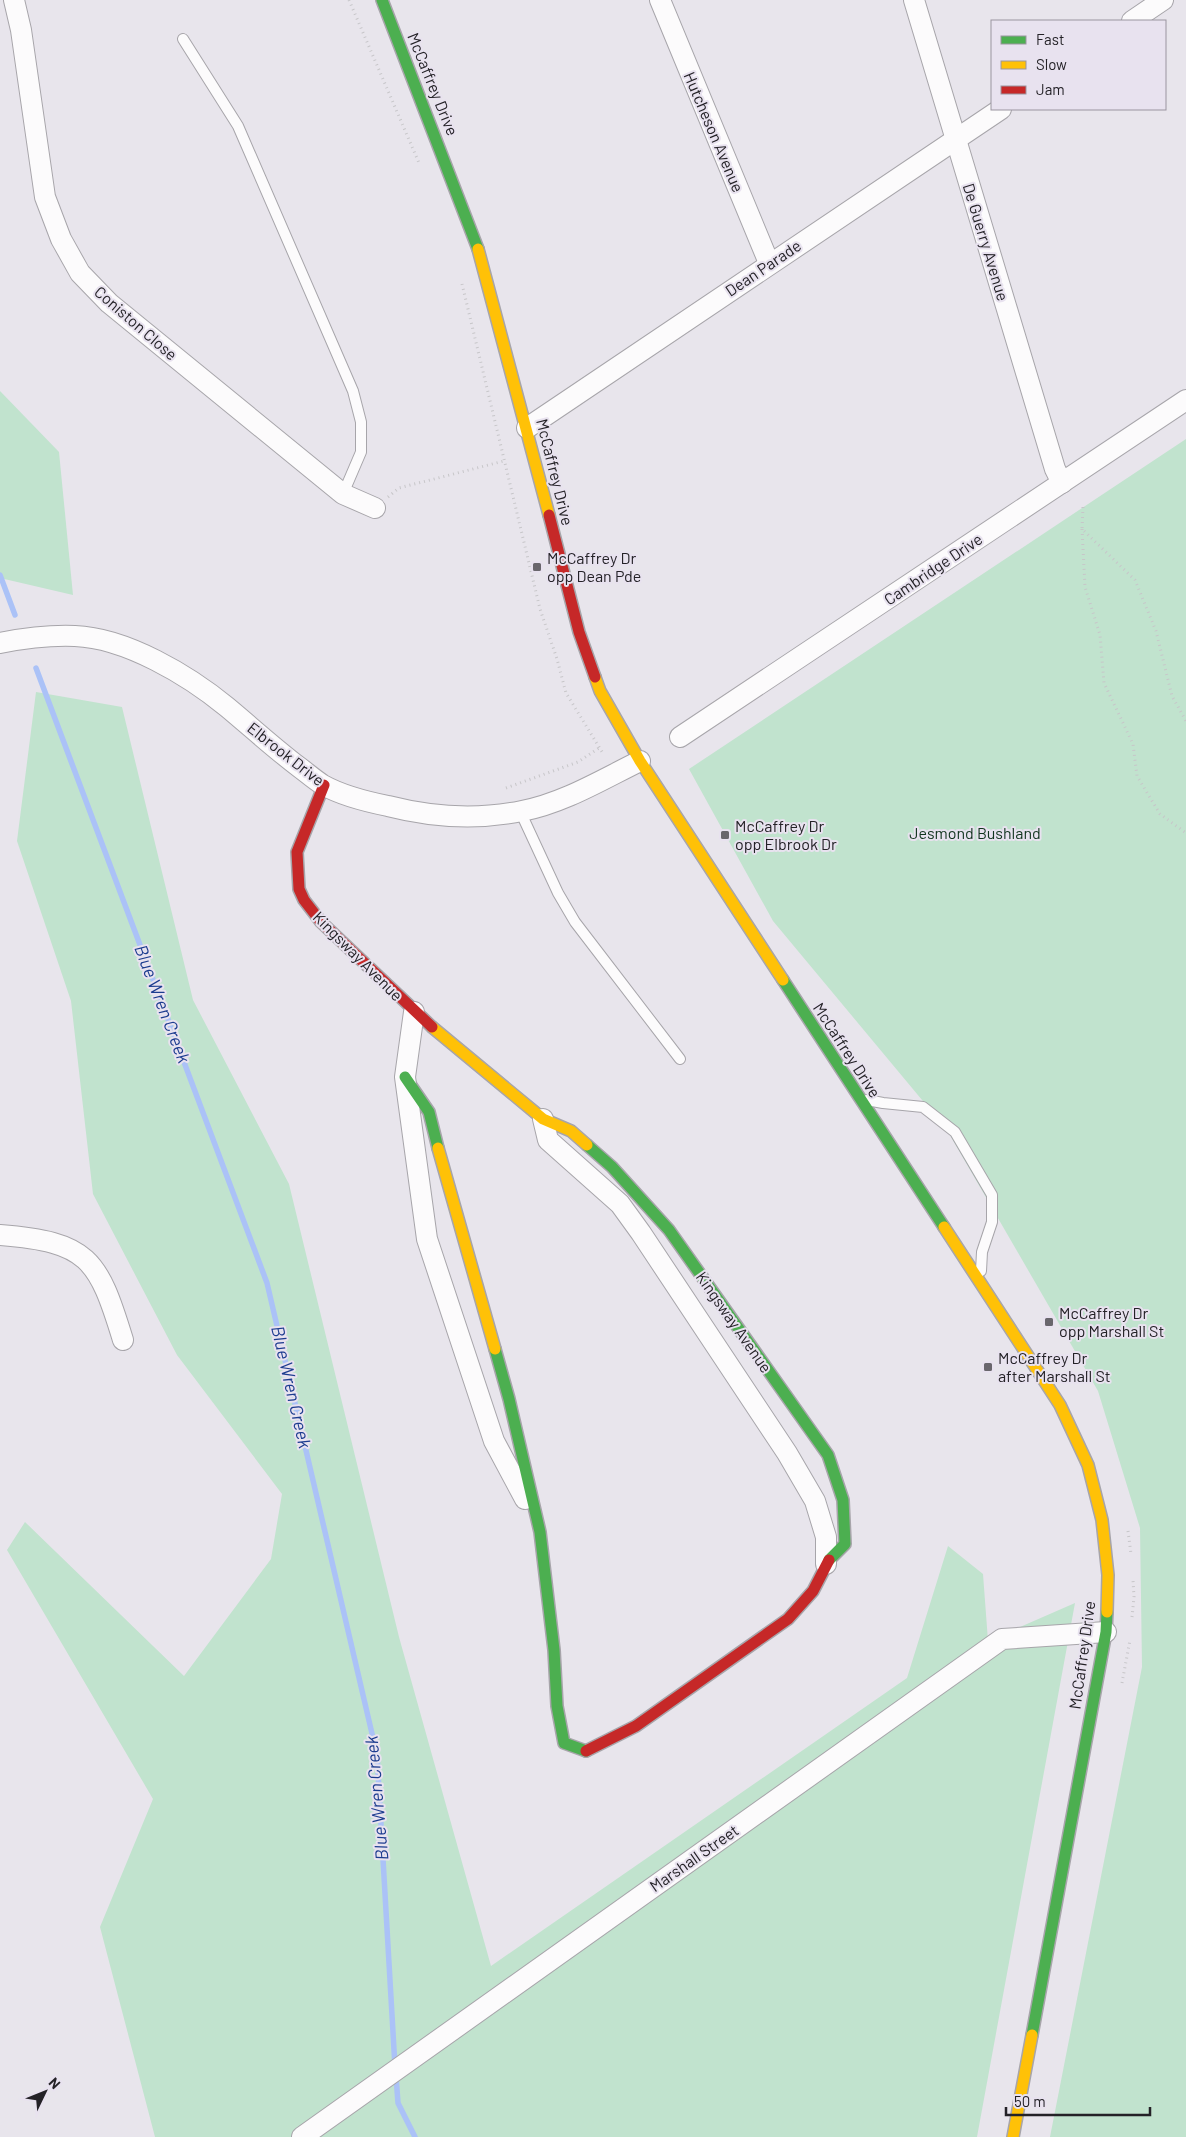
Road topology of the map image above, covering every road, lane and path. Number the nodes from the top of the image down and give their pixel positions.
1 (14, 0) edge
2 (350, 0) edge
3 (660, 0) edge
4 (914, 0) edge
5 (1163, 0) edge
6 (384, 1) edge
7 (1133, 20) edge
8 (183, 39) dead end
9 (999, 110) edge
10 (955, 139) junction
11 (420, 166) dead end
12 (769, 264) junction
13 (462, 283) dead end
14 (1186, 400) edge
15 (527, 428) junction
16 (504, 461) junction
17 (1062, 483) junction
18 (343, 494) junction
19 (1083, 507) dead end
20 (375, 508) joint
21 (1082, 529) junction
22 (0, 643) edge
23 (1186, 720) edge
24 (680, 737) dead end
25 (599, 748) junction
26 (604, 755) dead end
27 (640, 761) junction
28 (324, 786) junction
29 (506, 788) dead end
30 (520, 811) junction
31 (1186, 833) edge
32 (414, 1012) junction
33 (680, 1059) dead end
34 (405, 1078) junction
35 (859, 1098) junction
36 (543, 1120) junction
37 (0, 1235) edge
38 (980, 1282) junction
39 (123, 1340) dead end
40 (540, 1532) junction
41 (826, 1564) junction
42 (1106, 1632) junction
43 (302, 2137) edge
44 (1013, 2137) edge

1 - 18 street, Coniston Close
2 - 11 path
3 - 12 street, Hutcheson Avenue
4 - 10 street, De Guerry Avenue
5 - 7 street
6 - 15 main road, McCaffrey Drive
8 - 18 lane
9 - 10 street, Dean Parade
10 - 12 street, Dean Parade
10 - 17 street, De Guerry Avenue
12 - 15 street, Dean Parade
13 - 16 path
14 - 17 street, Cambridge Drive
15 - 27 main road, McCaffrey Drive
16 - 20 path
16 - 25 path
17 - 24 street, Cambridge Drive
18 - 20 street, Coniston Close
19 - 21 path
21 - 23 path
21 - 31 path
22 - 28 street, Elbrook Drive
25 - 26 path
25 - 29 path
27 - 30 street, Elbrook Drive
27 - 35 main road, McCaffrey Drive
28 - 30 street, Elbrook Drive
28 - 32 main road, Kingsway Avenue
30 - 33 lane
32 - 34 street, Kingsway Avenue
32 - 36 main road, Kingsway Avenue
34 - 40 main road, Kingsway Avenue
34 - 40 street, Kingsway Avenue
35 - 38 main road, McCaffrey Drive
35 - 38 lane
36 - 41 street, Kingsway Avenue
36 - 41 main road, Kingsway Avenue
37 - 39 street
38 - 42 main road, McCaffrey Drive
40 - 41 main road, Kingsway Avenue
42 - 43 street, Marshall Street
42 - 44 main road, McCaffrey Drive

